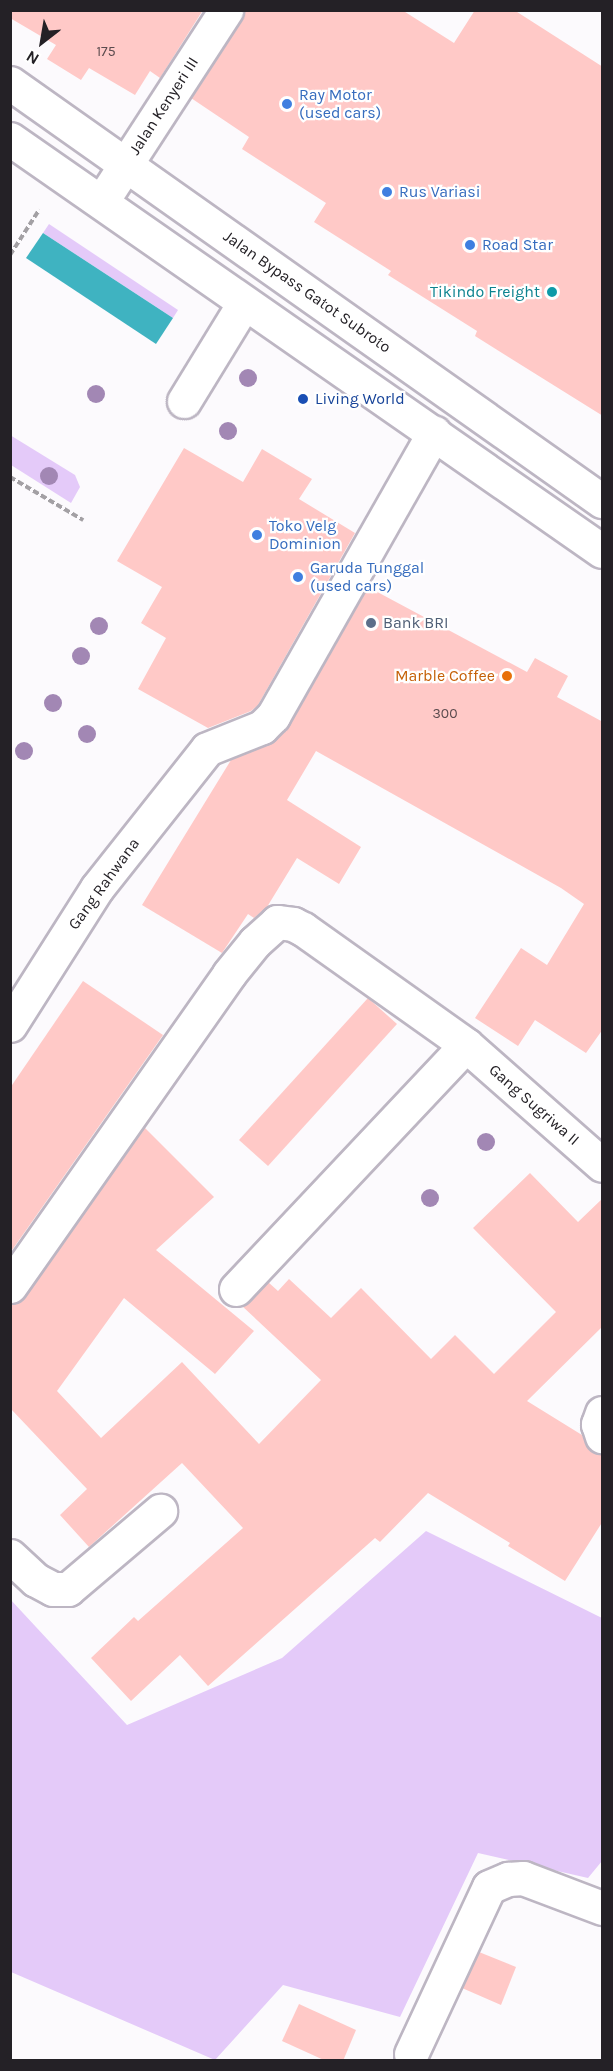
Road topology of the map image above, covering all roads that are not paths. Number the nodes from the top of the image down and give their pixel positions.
1 (226, 10) edge
2 (10, 83) edge
3 (10, 139) edge
4 (126, 165) junction
5 (102, 201) junction
6 (244, 303) junction
7 (184, 401) dead end
8 (434, 433) junction
9 (603, 501) edge
10 (603, 551) edge
11 (10, 1025) edge
12 (466, 1046) junction
13 (603, 1165) edge
14 (10, 1286) edge
15 (236, 1289) dead end
16 (603, 1413) edge
17 (603, 1436) edge
18 (160, 1511) dead end
19 (10, 1556) edge
20 (603, 1908) edge
21 (411, 2054) dead end

1 - 4 main road, Jalan Kenyeri III
2 - 4 main road, Jalan Bypass Gatot Subroto
3 - 5 main road
4 - 5 main road, Jalan Kenyeri III
4 - 9 main road, Jalan Bypass Gatot Subroto
5 - 6 main road
6 - 7 main road
6 - 8 main road
8 - 10 main road
8 - 11 main road, Gang Rahwana
12 - 13 main road, Gang Sugriwa II
12 - 14 main road, Gang Sugriwa II
12 - 15 main road
16 - 17 main road
18 - 19 main road
20 - 21 main road

